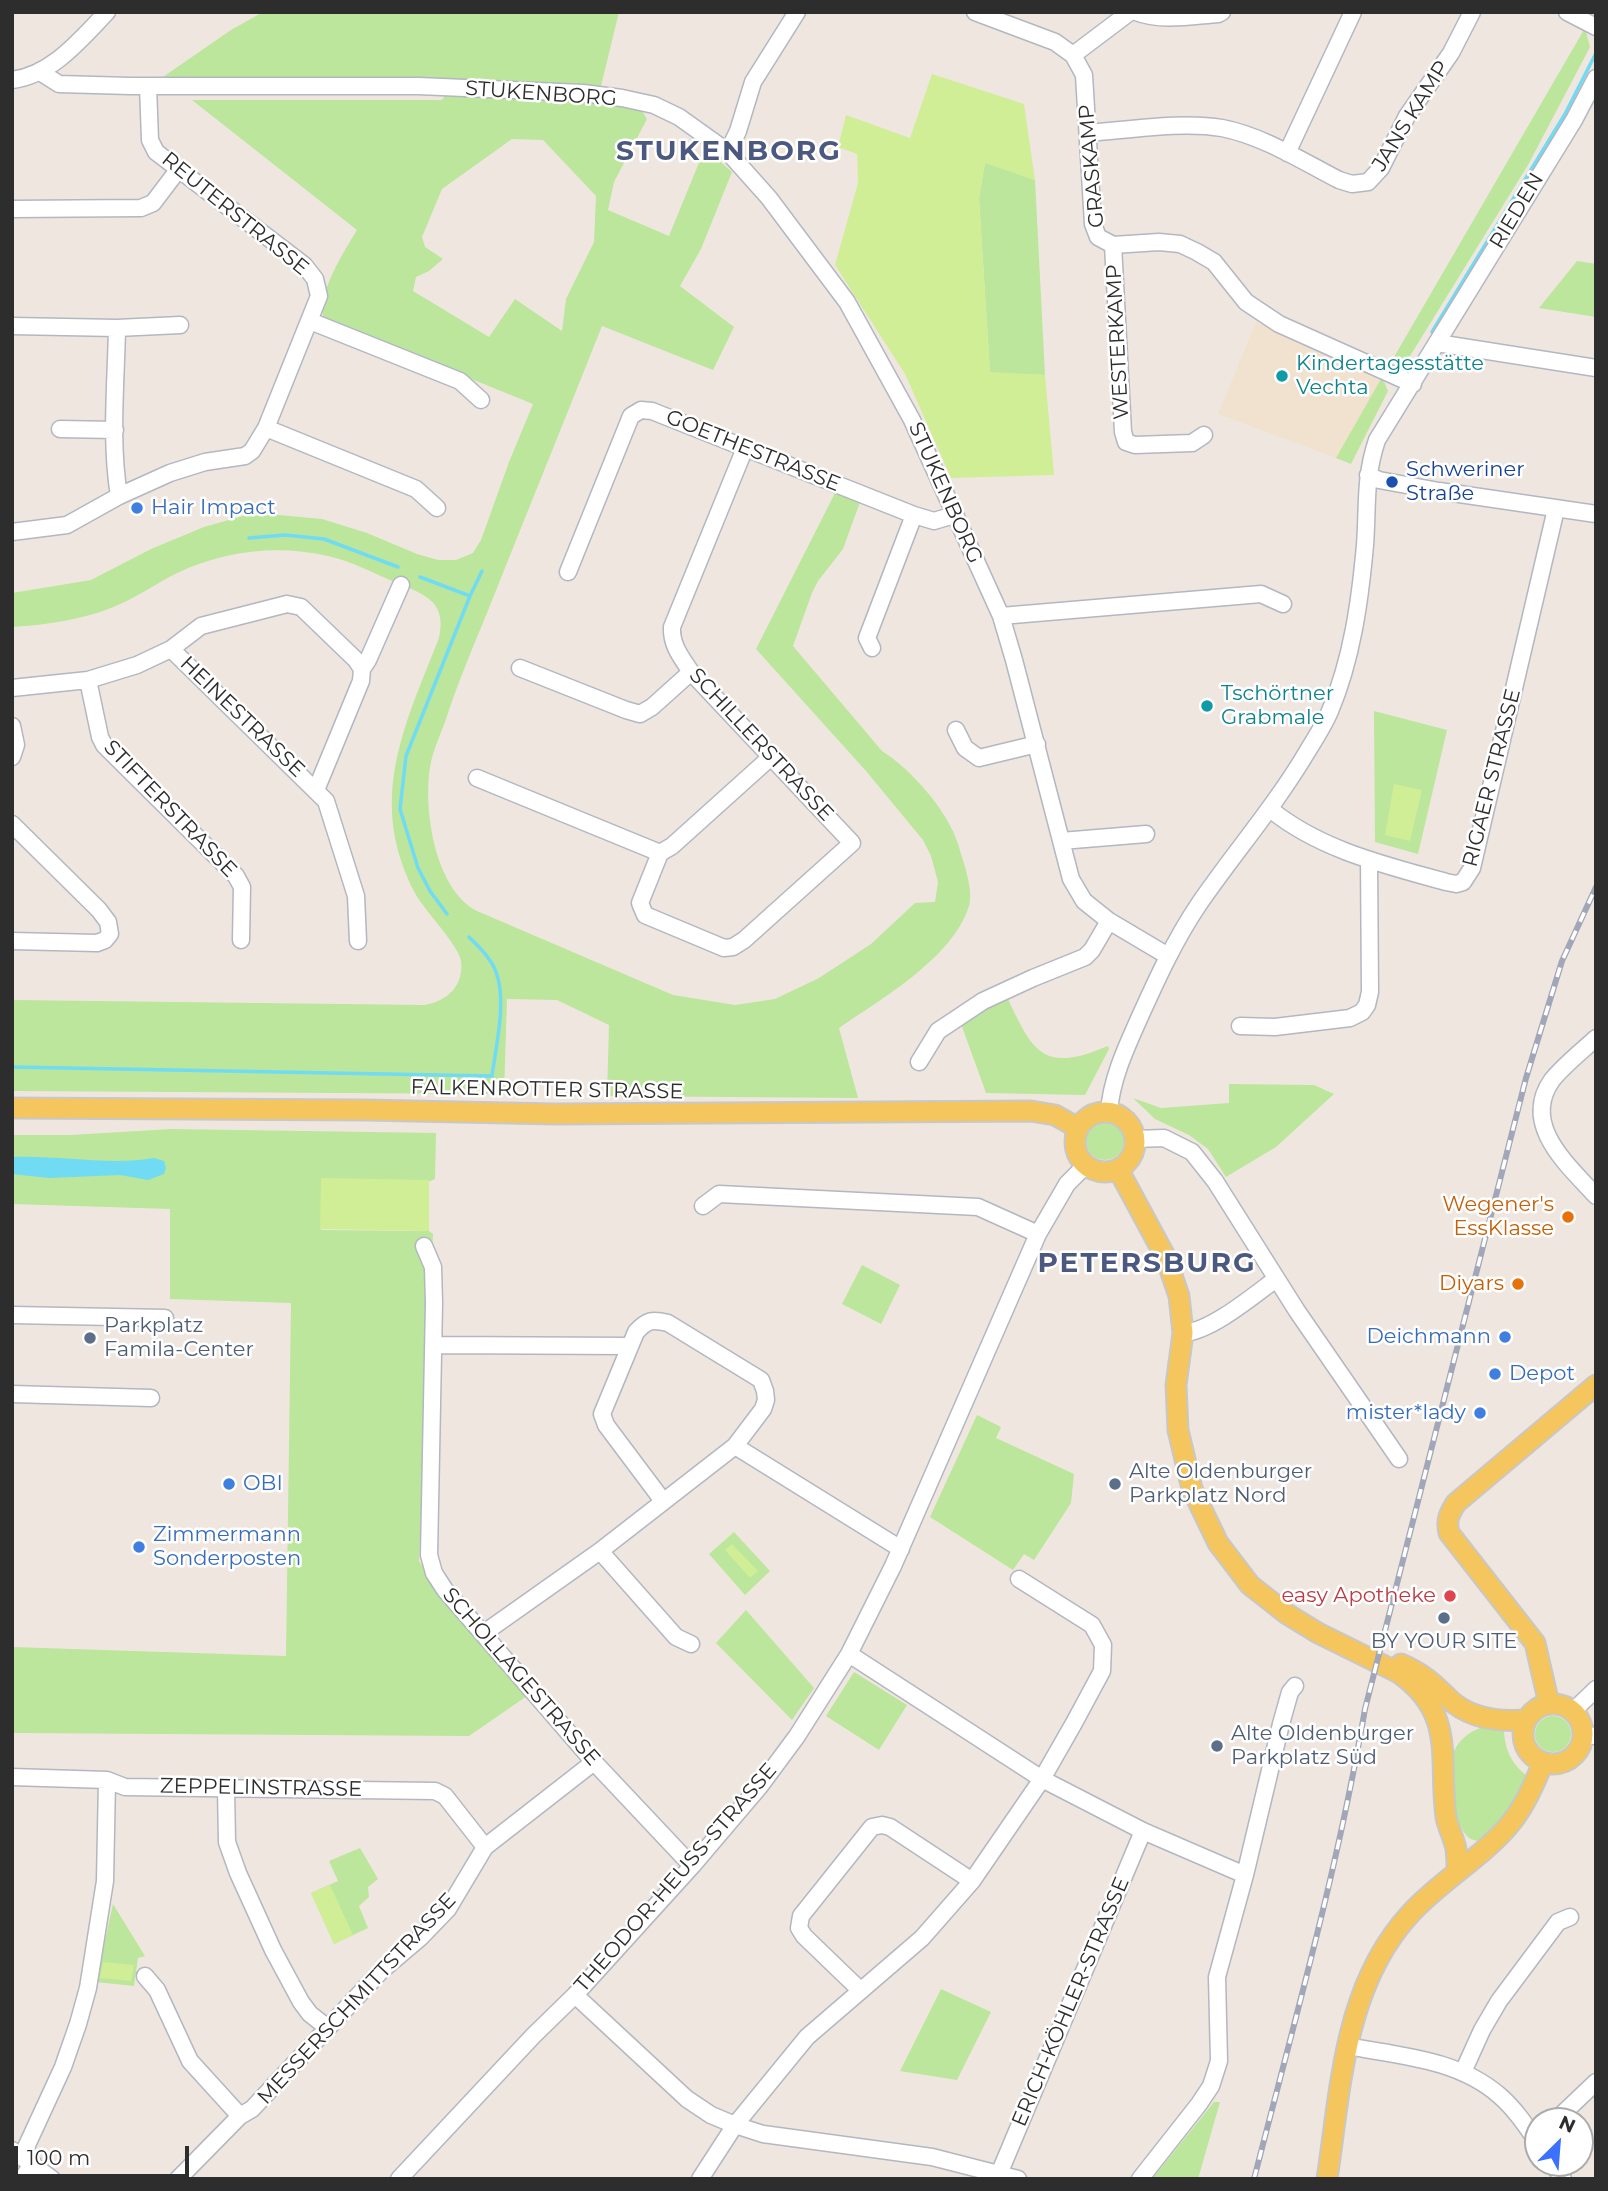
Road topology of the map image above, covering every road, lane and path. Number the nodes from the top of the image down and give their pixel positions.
1 (107, 12) edge
2 (975, 12) edge
3 (1130, 12) edge
4 (1136, 12) edge
5 (1222, 12) edge
6 (1353, 12) edge
7 (1472, 12) edge
8 (1567, 12) edge
9 (792, 13) edge
10 (1596, 27) edge
11 (1073, 55) junction
12 (40, 72) junction
13 (1596, 78) edge
14 (12, 80) edge
15 (148, 86) junction
16 (1088, 133) junction
17 (728, 152) junction
18 (1287, 153) junction
19 (178, 170) junction
20 (12, 209) edge
21 (1113, 244) junction
22 (310, 321) junction
23 (180, 325) dead end
24 (12, 326) edge
25 (117, 328) junction
26 (1437, 344) junction
27 (1596, 368) edge
28 (1413, 384) junction
29 (481, 400) dead end
30 (266, 428) junction
31 (60, 429) dead end
32 (114, 430) junction
33 (1204, 435) dead end
34 (745, 448) junction
35 (1368, 475) junction
36 (119, 496) junction
37 (437, 508) dead end
38 (1556, 509) junction
39 (1596, 514) edge
40 (914, 515) junction
41 (954, 515) junction
42 (12, 532) edge
43 (568, 572) dead end
44 (401, 585) dead end
45 (1283, 604) dead end
46 (1001, 616) junction
47 (872, 648) dead end
48 (172, 649) junction
49 (520, 668) dead end
50 (362, 669) junction
51 (691, 672) junction
52 (88, 680) junction
53 (12, 688) edge
54 (12, 726) edge
55 (956, 730) dead end
56 (1037, 744) junction
57 (12, 757) edge
58 (772, 757) junction
59 (477, 778) dead end
60 (316, 790) junction
61 (1270, 809) junction
62 (12, 824) edge
63 (1146, 834) dead end
64 (1060, 841) junction
65 (660, 853) junction
66 (1369, 860) junction
67 (1109, 921) junction
68 (241, 940) dead end
69 (358, 941) dead end
70 (12, 942) edge
71 (1168, 956) junction
72 (1240, 1026) dead end
73 (1596, 1038) edge
74 (919, 1062) dead end
75 (12, 1108) edge
76 (1109, 1112) junction
77 (1078, 1128) junction
78 (1135, 1139) junction
79 (1086, 1166) junction
80 (1118, 1169) junction
81 (1596, 1196) edge
82 (703, 1206) dead end
83 (1038, 1234) junction
84 (424, 1246) dead end
85 (1276, 1279) junction
86 (12, 1315) edge
87 (165, 1318) dead end
88 (1183, 1333) junction
89 (434, 1345) junction
90 (629, 1346) junction
91 (1596, 1385) edge
92 (12, 1394) edge
93 (152, 1398) dead end
94 (735, 1446) junction
95 (1399, 1459) dead end
96 (663, 1501) junction
97 (901, 1549) junction
98 (600, 1551) junction
99 (1018, 1579) dead end
100 (484, 1633) junction
101 (691, 1644) dead end
102 (1356, 1650) junction
103 (849, 1654) junction
104 (1295, 1686) dead end
105 (1596, 1689) edge
106 (1549, 1704) junction
107 (1573, 1711) junction
108 (1525, 1720) junction
109 (1589, 1736) edge
110 (594, 1762) junction
111 (1543, 1763) junction
112 (12, 1777) edge
113 (1042, 1779) junction
114 (107, 1780) junction
115 (226, 1789) junction
116 (1446, 1801) junction
117 (1143, 1830) junction
118 (485, 1847) junction
119 (1486, 1849) junction
120 (692, 1866) junction
121 (1457, 1871) junction
122 (1245, 1875) junction
123 (972, 1881) junction
124 (1570, 1917) dead end
125 (145, 1976) dead end
126 (860, 1990) junction
127 (575, 1995) junction
128 (328, 2028) junction
129 (1348, 2046) junction
130 (1463, 2072) junction
131 (1596, 2082) edge
132 (1570, 2107) edge
133 (240, 2116) junction
134 (735, 2125) junction
135 (1524, 2125) edge
136 (22, 2156) edge
137 (999, 2174) junction
138 (22, 2179) edge
139 (52, 2179) edge
140 (178, 2179) edge
141 (398, 2179) edge
142 (700, 2179) edge
143 (1018, 2179) edge
144 (1140, 2179) edge
145 (1327, 2179) edge

1 - 12 street
2 - 11 street
3 - 11 street
4 - 5 street
6 - 18 street
7 - 18 street, JANS KAMP
8 - 10 street
9 - 17 street
11 - 16 street, GRASKAMP
12 - 14 street
12 - 15 street, STUKENBORG
13 - 26 street, RIEDEN
15 - 17 street, STUKENBORG
15 - 19 street, REUTERSTRASSE
16 - 18 street, JANS KAMP
16 - 21 street, GRASKAMP
17 - 41 street, STUKENBORG
19 - 20 street
19 - 22 street, REUTERSTRASSE
21 - 28 street, GRASKAMP
21 - 33 street, WESTERKAMP
22 - 29 street
22 - 30 street, REUTERSTRASSE
23 - 25 street
24 - 25 street
25 - 32 street
26 - 27 street
26 - 28 street, RIEDEN
28 - 35 street, RIEDEN
30 - 36 street, REUTERSTRASSE
30 - 37 street
31 - 32 street
32 - 36 street
34 - 40 street, GOETHESTRASSE
34 - 43 street, GOETHESTRASSE
34 - 51 street, SCHILLERSTRASSE
35 - 38 street
35 - 61 street, RIEDEN
36 - 42 street, REUTERSTRASSE
38 - 39 street
38 - 66 street, RIGAER STRASSE
40 - 41 street, GOETHESTRASSE
40 - 47 street
41 - 46 street, STUKENBORG
44 - 50 street
45 - 46 street
46 - 56 street, STUKENBORG
48 - 50 street
48 - 52 street, HEINESTRASSE
48 - 60 street, HEINESTRASSE
49 - 51 street
50 - 60 street
51 - 58 street, SCHILLERSTRASSE
52 - 53 street, HEINESTRASSE
52 - 68 street, STIFTERSTRASSE
54 - 57 street
55 - 56 street
56 - 64 street, STUKENBORG
58 - 65 street
58 - 65 street, SCHILLERSTRASSE
59 - 65 street
60 - 69 street, HEINESTRASSE
61 - 66 street, RIGAER STRASSE
61 - 71 street, RIEDEN
62 - 70 street
63 - 64 street
64 - 67 street, STUKENBORG
66 - 72 street
67 - 71 street, STUKENBORG
67 - 74 street
71 - 76 street, RIEDEN
73 - 81 street
75 - 77 main road, FALKENROTTER STRASSE
76 - 77 main road
76 - 78 main road
77 - 79 main road
78 - 80 main road
78 - 85 street
79 - 80 main road
79 - 83 street, THEODOR-HEUSS-STRASSE
80 - 88 main road
82 - 83 street
83 - 97 street, THEODOR-HEUSS-STRASSE
84 - 89 street, SCHOLLAGESTRASSE
85 - 88 street
85 - 95 street
86 - 87 street
88 - 102 main road
89 - 90 street
89 - 100 street, SCHOLLAGESTRASSE
90 - 94 street
90 - 96 street
91 - 106 main road
92 - 93 street
94 - 96 street
94 - 97 street
96 - 98 street
97 - 103 street, THEODOR-HEUSS-STRASSE
98 - 100 street
98 - 101 street
99 - 113 street
100 - 110 street, SCHOLLAGESTRASSE
102 - 108 main road
102 - 116 main road
103 - 113 street
103 - 120 street, THEODOR-HEUSS-STRASSE
104 - 122 street
105 - 107 street
106 - 107 main road
106 - 108 main road
107 - 109 main road
108 - 111 main road
109 - 111 main road
110 - 118 street, MESSERSCHMITTSTRASSE
110 - 120 street, SCHOLLAGESTRASSE
111 - 119 main road
112 - 114 street, ZEPPELINSTRASSE
113 - 117 street
113 - 123 street
114 - 115 street, ZEPPELINSTRASSE
114 - 136 street
115 - 118 street, ZEPPELINSTRASSE
115 - 128 street
116 - 119 main road
116 - 121 main road
117 - 122 street
117 - 137 street, ERICH-KÖHLER-STRASSE
118 - 128 street, MESSERSCHMITTSTRASSE
119 - 121 main road
120 - 127 street, THEODOR-HEUSS-STRASSE
121 - 129 main road
122 - 144 street
123 - 126 street
123 - 126 street
124 - 130 street
125 - 133 street
126 - 134 street
127 - 134 street
127 - 141 street, THEODOR-HEUSS-STRASSE
128 - 133 street, MESSERSCHMITTSTRASSE
129 - 130 street
129 - 145 main road
130 - 135 street
131 - 132 street
133 - 140 street, MESSERSCHMITTSTRASSE
134 - 137 street
134 - 142 street
136 - 138 street
136 - 139 street
137 - 143 street

